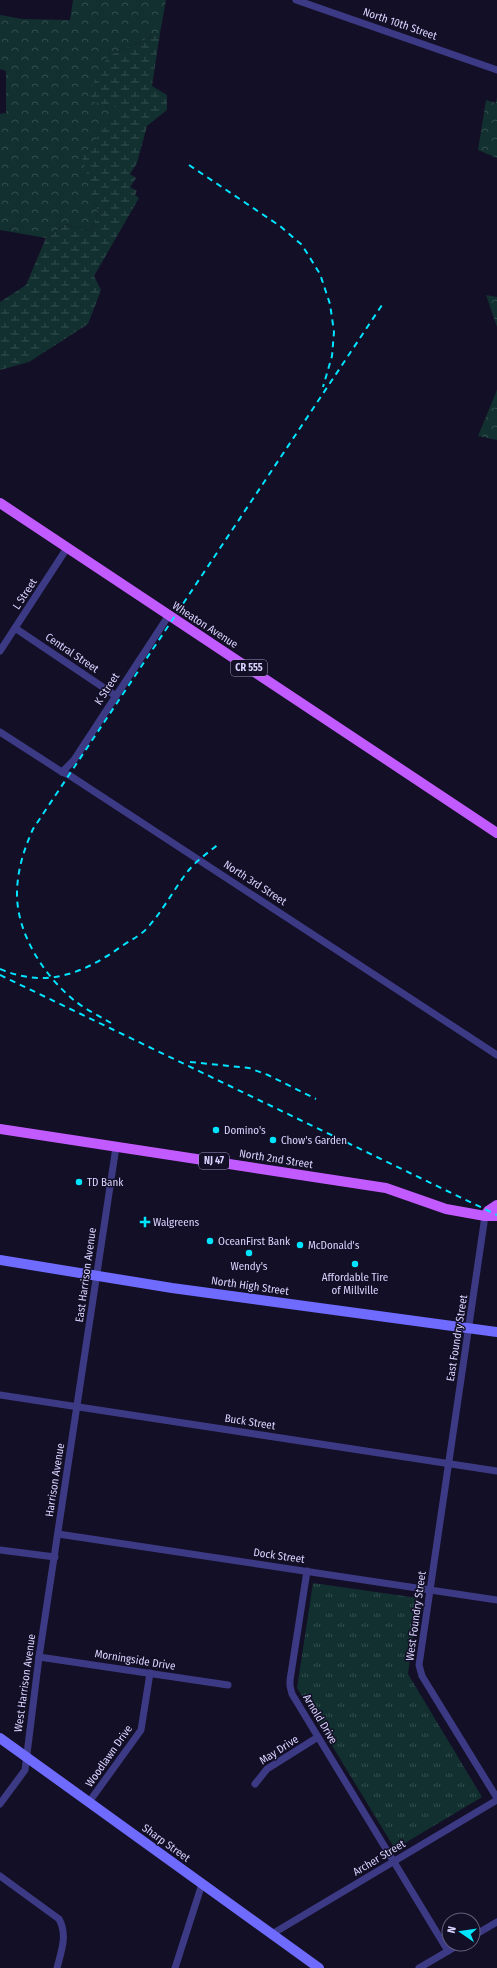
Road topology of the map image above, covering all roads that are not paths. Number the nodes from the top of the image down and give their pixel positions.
1 (296, 0) edge
2 (497, 70) edge
3 (0, 503) edge
4 (68, 548) junction
5 (169, 615) junction
6 (15, 628) junction
7 (0, 651) edge
8 (116, 696) junction
9 (0, 732) edge
10 (62, 772) junction
11 (497, 833) edge
12 (497, 1055) edge
13 (0, 1130) edge
14 (116, 1147) junction
15 (497, 1206) edge
16 (485, 1216) junction
17 (497, 1216) edge
18 (0, 1260) edge
19 (96, 1274) junction
20 (469, 1327) junction
21 (497, 1332) edge
22 (0, 1395) edge
23 (78, 1407) junction
24 (449, 1463) junction
25 (497, 1470) edge
26 (58, 1534) junction
27 (0, 1550) edge
28 (55, 1557) junction
29 (307, 1571) junction
30 (431, 1590) junction
31 (497, 1600) edge
32 (39, 1657) junction
33 (150, 1673) junction
34 (228, 1685) dead end
35 (0, 1738) edge
36 (318, 1738) junction
37 (27, 1757) junction
38 (255, 1784) dead end
39 (497, 1799) edge
40 (89, 1802) junction
41 (0, 1804) edge
42 (394, 1862) junction
43 (0, 1876) edge
44 (202, 1884) junction
45 (497, 1922) edge
46 (481, 1931) edge
47 (272, 1934) junction
48 (441, 1939) edge
49 (446, 1952) edge
50 (57, 1968) edge
51 (175, 1968) edge
52 (319, 1968) edge
53 (419, 1968) edge

1 - 2 street, North 10th Street
3 - 4 main road, Wheaton Avenue / CR 555
4 - 5 main road, Wheaton Avenue / CR 555
4 - 6 street, L Street
5 - 8 street, K Street
5 - 11 main road, Wheaton Avenue / CR 555
6 - 7 street, L Street
6 - 8 street, Central Street
8 - 10 street, K Street
9 - 10 street, North 3rd Street
10 - 12 street, North 3rd Street
13 - 14 main road, North 2nd Street / NJ 47
14 - 16 main road, North 2nd Street / NJ 47
14 - 19 street, East Harrison Avenue
15 - 16 main road
16 - 17 main road, North 2nd Street / NJ 47
16 - 20 street, East Foundry Street
18 - 19 street, North High Street
19 - 20 street, North High Street
19 - 23 street, East Harrison Avenue
20 - 21 street, North High Street
20 - 24 street, East Foundry Street
22 - 23 street, Buck Street
23 - 24 street, Buck Street
23 - 26 street, Harrison Avenue
24 - 25 street, Buck Street
24 - 30 street, West Foundry Street
26 - 28 street, Harrison Avenue
26 - 29 street, Dock Street
27 - 28 street
28 - 32 street, West Harrison Avenue
29 - 30 street, Dock Street
29 - 36 street, Arnold Drive
30 - 31 street, Dock Street
30 - 39 street, West Foundry Street
32 - 33 street, Morningside Drive
32 - 37 street, West Harrison Avenue
33 - 34 street, Morningside Drive
33 - 40 street, Woodlawn Drive
35 - 37 street, Sharp Street
36 - 38 street, May Drive
36 - 42 street, Arnold Drive
37 - 40 street, Sharp Street
37 - 41 street, West Harrison Avenue
39 - 42 street, Archer Street
40 - 44 street, Sharp Street
42 - 47 street, Archer Street
42 - 48 street, Arnold Drive
43 - 50 street
44 - 47 street, Sharp Street
44 - 51 street
45 - 46 street
47 - 52 street, Sharp Street
49 - 53 street

